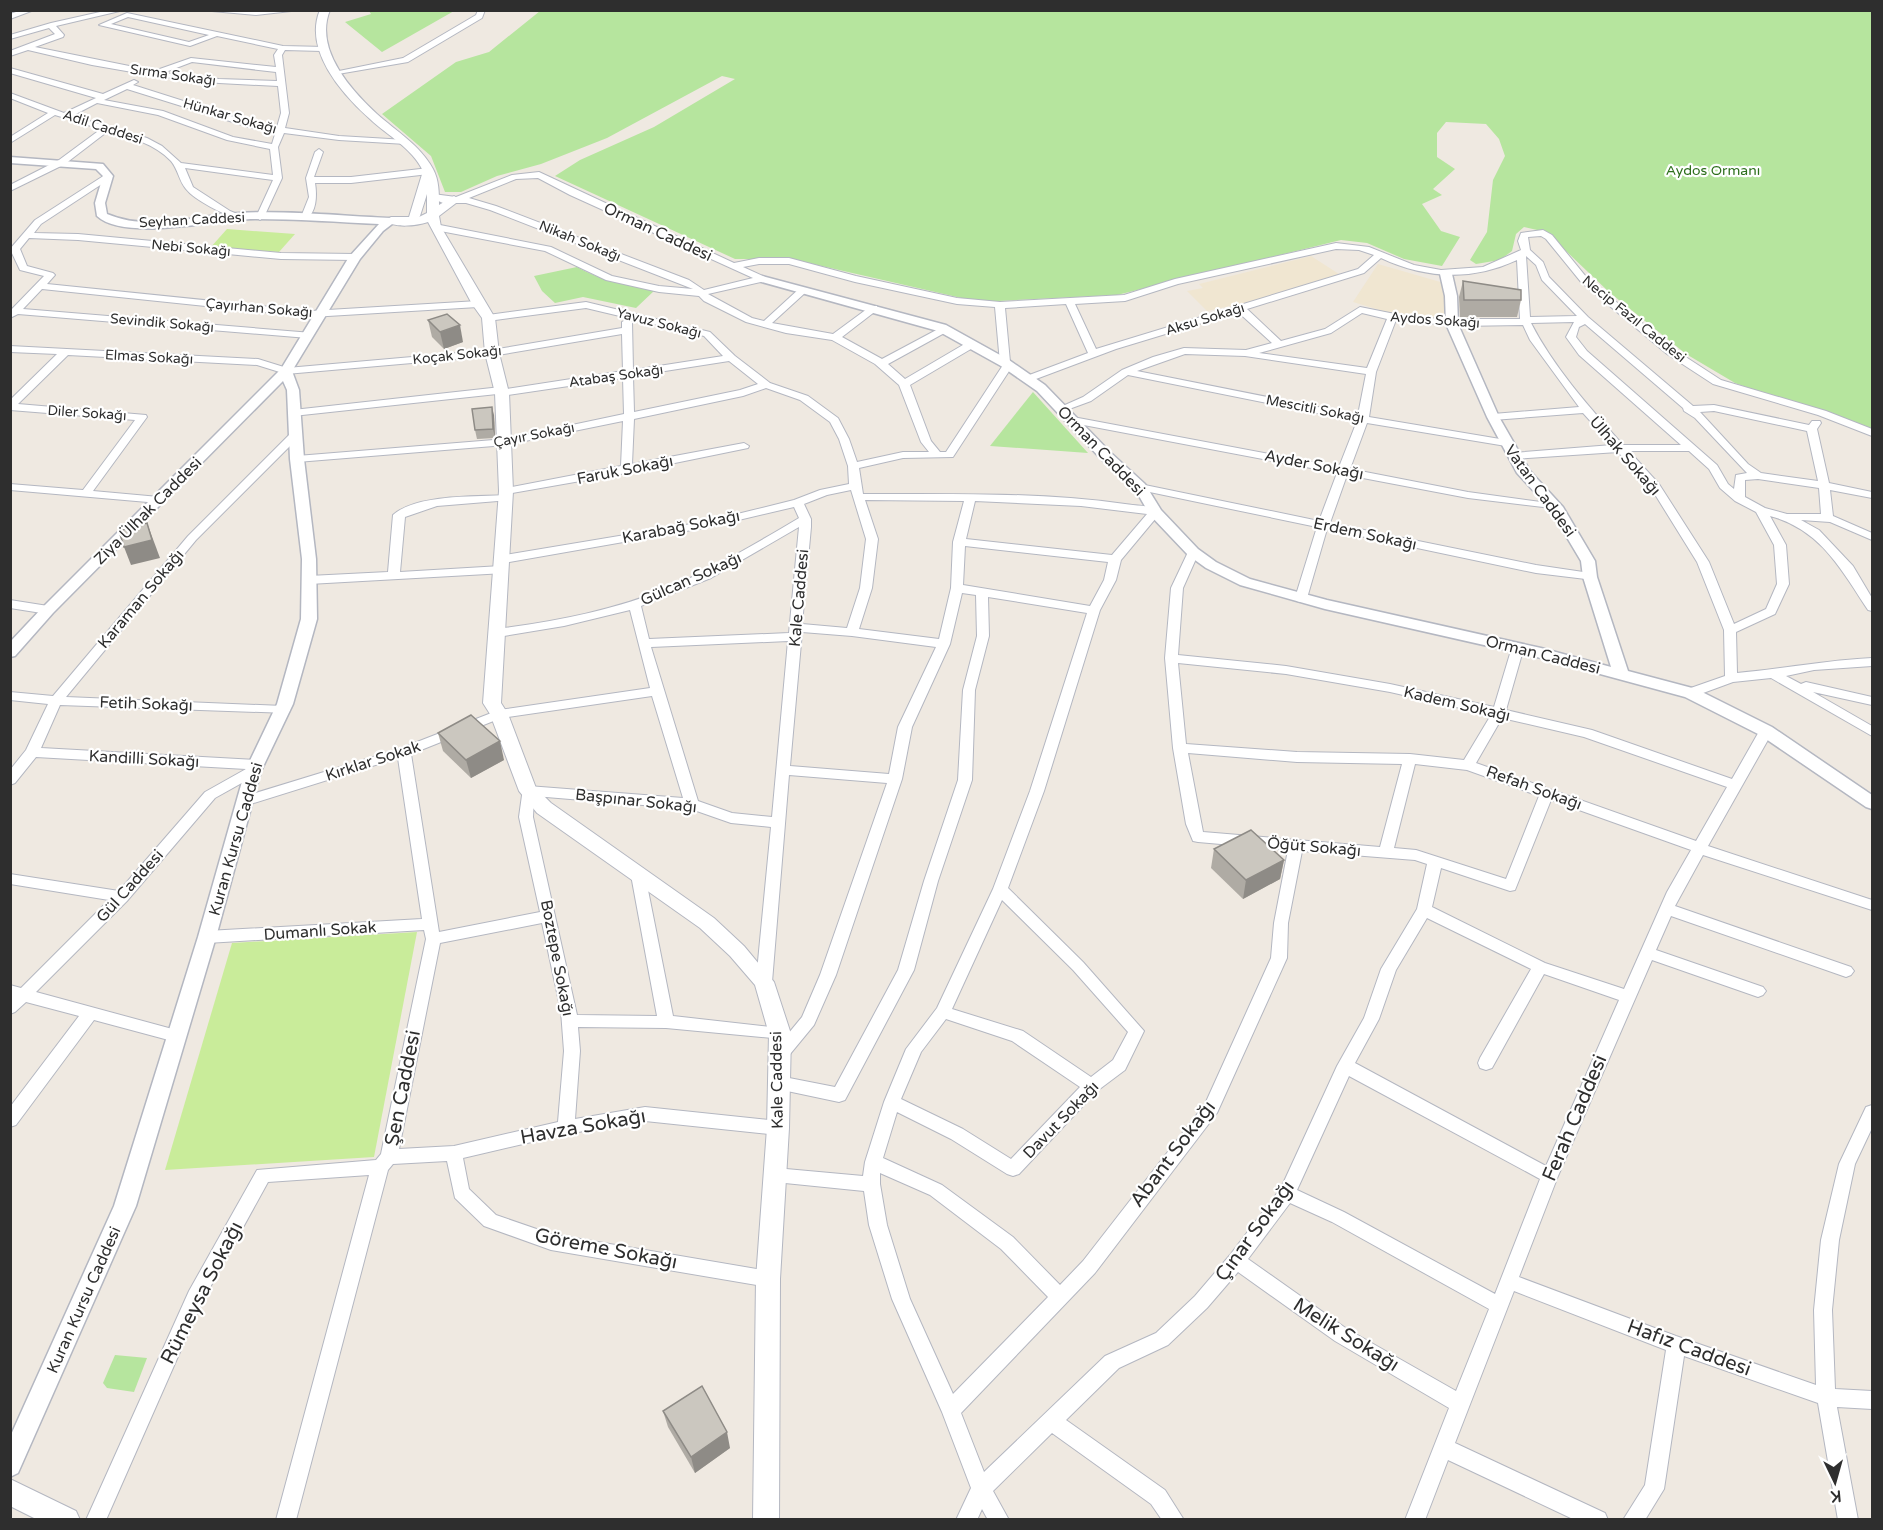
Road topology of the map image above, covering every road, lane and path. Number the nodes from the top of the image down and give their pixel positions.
1 (31, 10) edge
2 (204, 10) edge
3 (297, 10) edge
4 (324, 10) edge
5 (482, 10) edge
6 (124, 13) edge
7 (10, 17) edge
8 (112, 22) junction
9 (56, 30) junction
10 (217, 34) junction
11 (10, 37) edge
12 (30, 48) junction
13 (283, 48) junction
14 (322, 48) junction
15 (10, 54) edge
16 (10, 70) edge
17 (281, 70) junction
18 (338, 72) junction
19 (151, 75) junction
20 (283, 84) junction
21 (127, 86) junction
22 (10, 95) edge
23 (100, 99) junction
24 (55, 112) junction
25 (65, 116) junction
26 (106, 129) junction
27 (281, 131) junction
28 (10, 141) edge
29 (406, 142) junction
30 (274, 147) junction
31 (319, 152) dead end
32 (10, 160) edge
33 (62, 162) junction
34 (179, 165) junction
35 (429, 171) junction
36 (108, 176) junction
37 (278, 178) junction
38 (311, 180) junction
39 (10, 189) edge
40 (454, 200) junction
41 (435, 211) junction
42 (238, 216) junction
43 (260, 217) junction
44 (305, 217) junction
45 (416, 218) junction
46 (391, 221) junction
47 (28, 235) junction
48 (13, 249) edge
49 (1523, 252) junction
50 (1379, 255) junction
51 (355, 257) junction
52 (732, 266) junction
53 (10, 267) edge
54 (23, 268) junction
55 (1446, 274) junction
56 (762, 279) junction
57 (40, 286) junction
58 (803, 290) junction
59 (702, 292) junction
60 (1069, 301) junction
61 (478, 304) junction
62 (1000, 304) junction
63 (874, 308) junction
64 (1240, 308) junction
65 (321, 313) junction
66 (13, 314) edge
67 (628, 315) junction
68 (488, 318) junction
69 (1392, 318) junction
70 (1585, 319) junction
71 (1525, 320) junction
72 (766, 324) junction
73 (1452, 324) junction
74 (945, 329) junction
75 (627, 330) junction
76 (309, 335) junction
77 (835, 338) junction
78 (1278, 343) junction
79 (972, 344) junction
80 (10, 349) edge
81 (64, 353) junction
82 (492, 353) junction
83 (1246, 353) junction
84 (1093, 354) junction
85 (731, 357) junction
86 (881, 364) junction
87 (1007, 364) junction
88 (286, 371) junction
89 (1126, 372) junction
90 (1371, 372) junction
91 (629, 375) junction
92 (1028, 379) junction
93 (904, 384) junction
94 (766, 385) junction
95 (501, 392) junction
96 (10, 406) edge
97 (1061, 409) junction
98 (1688, 409) junction
99 (1586, 410) junction
100 (293, 413) junction
101 (1822, 413) junction
102 (629, 415) junction
103 (1493, 417) junction
104 (1363, 419) junction
105 (1073, 420) junction
106 (1812, 429) junction
107 (1872, 433) edge
108 (295, 435) junction
109 (506, 442) junction
110 (1506, 443) junction
111 (744, 446) dead end
112 (1622, 448) junction
113 (1691, 448) junction
114 (944, 455) junction
115 (1513, 456) junction
116 (297, 459) junction
117 (853, 466) junction
118 (626, 470) junction
119 (1345, 472) junction
120 (1758, 476) junction
121 (1824, 485) junction
122 (10, 487) edge
123 (1140, 487) junction
124 (87, 492) junction
125 (857, 492) junction
126 (506, 495) junction
127 (1872, 495) edge
128 (970, 498) junction
129 (1739, 498) junction
130 (159, 500) junction
131 (798, 503) junction
132 (1556, 507) junction
133 (1761, 510) junction
134 (1155, 512) junction
135 (1787, 517) junction
136 (1827, 517) junction
137 (805, 519) junction
138 (1323, 525) junction
139 (1872, 537) edge
140 (959, 542) junction
141 (1193, 552) junction
142 (1115, 559) junction
143 (502, 565) junction
144 (394, 576) junction
145 (1590, 577) junction
146 (309, 580) junction
147 (957, 588) junction
148 (982, 592) junction
149 (1301, 598) junction
150 (10, 604) edge
151 (635, 605) junction
152 (1872, 607) edge
153 (48, 610) junction
154 (1094, 610) junction
155 (1730, 630) junction
156 (796, 632) junction
157 (852, 632) junction
158 (498, 633) junction
159 (643, 643) junction
160 (944, 644) junction
161 (1518, 647) junction
162 (10, 652) edge
163 (1171, 658) junction
164 (1872, 662) edge
165 (1773, 674) junction
166 (1621, 675) junction
167 (1731, 678) junction
168 (658, 691) junction
169 (1690, 693) junction
170 (10, 696) edge
171 (56, 700) junction
172 (1872, 701) edge
173 (283, 710) junction
174 (499, 714) junction
175 (1498, 714) junction
176 (1766, 731) junction
177 (1872, 732) edge
178 (1180, 748) junction
179 (32, 752) junction
180 (404, 752) junction
181 (1410, 759) junction
182 (1468, 765) junction
183 (254, 768) junction
184 (785, 770) junction
185 (895, 779) junction
186 (10, 780) edge
187 (1735, 785) junction
188 (528, 790) junction
189 (1547, 793) junction
190 (244, 801) junction
191 (1872, 803) edge
192 (692, 804) junction
193 (778, 823) junction
194 (1296, 844) junction
195 (1699, 848) junction
196 (1386, 854) junction
197 (1435, 861) junction
198 (638, 875) junction
199 (10, 879) edge
200 (1000, 889) junction
201 (122, 897) junction
202 (1872, 905) edge
203 (1666, 909) junction
204 (1424, 910) junction
205 (549, 916) junction
206 (432, 932) junction
207 (207, 937) junction
208 (1647, 952) junction
209 (1540, 967) junction
210 (1846, 971) dead end
211 (764, 982) junction
212 (1758, 991) dead end
213 (17, 993) edge
214 (1628, 997) junction
215 (10, 1008) edge
216 (943, 1012) junction
217 (90, 1013) junction
218 (570, 1021) junction
219 (666, 1022) junction
220 (177, 1036) junction
221 (779, 1045) junction
222 (1485, 1064) dead end
223 (1345, 1066) junction
224 (778, 1083) junction
225 (1091, 1086) junction
226 (892, 1102) junction
227 (1872, 1112) edge
228 (10, 1120) edge
229 (566, 1127) junction
230 (778, 1128) junction
231 (454, 1154) junction
232 (384, 1162) junction
233 (873, 1162) junction
234 (775, 1175) junction
235 (1550, 1176) junction
236 (871, 1184) junction
237 (1287, 1193) junction
238 (1236, 1261) junction
239 (768, 1279) junction
240 (1509, 1281) junction
241 (1060, 1297) junction
242 (1498, 1305) junction
243 (1676, 1345) junction
244 (1826, 1397) junction
245 (1872, 1400) edge
246 (1460, 1404) junction
247 (951, 1410) junction
248 (1053, 1422) junction
249 (1442, 1447) junction
250 (10, 1465) edge
251 (981, 1489) junction
252 (10, 1492) edge
253 (67, 1520) edge
254 (96, 1520) edge
255 (286, 1520) edge
256 (766, 1520) edge
257 (966, 1520) edge
258 (999, 1520) edge
259 (1174, 1520) edge
260 (1415, 1520) edge
261 (1598, 1520) edge
262 (1633, 1520) edge
263 (1848, 1520) edge

1 - 7 street
2 - 3 street
4 - 14 main road
5 - 18 street
6 - 8 street
6 - 9 street
6 - 10 street
8 - 9 street
8 - 10 street
9 - 11 street
9 - 12 street
10 - 13 street
12 - 15 street
12 - 19 street, Sırma Sokağı
13 - 14 street
13 - 17 street
14 - 18 main road
16 - 23 street
17 - 19 street
17 - 20 street
18 - 29 main road
19 - 20 street, Sırma Sokağı
19 - 21 street
20 - 27 street
21 - 23 street
21 - 27 street, Hünkar Sokağı
22 - 24 street, Adil Caddesi
23 - 25 street
23 - 30 street
24 - 25 street, Adil Caddesi
24 - 28 street
25 - 26 street, Adil Caddesi
26 - 33 street
26 - 34 street, Adil Caddesi
27 - 29 street, Hünkar Sokağı
27 - 30 street
29 - 35 main road
30 - 37 street
31 - 38 street
32 - 33 street
33 - 36 street
33 - 39 street
34 - 37 street
34 - 42 street, Adil Caddesi
35 - 38 street
35 - 41 main road
35 - 45 main road
36 - 42 street, Seyhan Caddesi
36 - 47 street
37 - 43 street
38 - 44 street
40 - 41 main road
40 - 52 street, Orman Caddesi
40 - 59 street, Nikah Sokağı
41 - 45 main road
41 - 45 main road
41 - 59 street
41 - 61 main road
42 - 43 street, Seyhan Caddesi
43 - 44 street, Seyhan Caddesi
44 - 46 street, Seyhan Caddesi
45 - 46 main road
46 - 51 street
47 - 48 street
47 - 51 street, Nebi Sokağı
48 - 54 street
49 - 55 street
49 - 70 street
49 - 71 street, Ülhak Sokağı
49 - 101 street, Necip Fazıl Caddesi
50 - 55 street
50 - 60 street
50 - 64 street, Aksu Sokağı
51 - 65 street
52 - 56 street, Orman Caddesi
52 - 62 street
53 - 54 street
54 - 57 street
55 - 73 street, Vatan Caddesi
56 - 58 street, Orman Caddesi
56 - 59 street
57 - 65 street, Çayırhan Sokağı
57 - 66 street
58 - 63 street, Orman Caddesi
58 - 72 street
59 - 72 street, Nikah Sokağı
60 - 62 street
60 - 84 street
61 - 65 street, Çayırhan Sokağı
61 - 68 main road
62 - 87 street
63 - 74 street, Orman Caddesi
63 - 77 street
64 - 78 street
64 - 84 street, Aksu Sokağı
65 - 76 street
66 - 76 street, Sevindik Sokağı
67 - 68 street, Yavuz Sokağı
67 - 75 street
67 - 85 street, Yavuz Sokağı
68 - 82 main road
69 - 73 street, Aydos Sokağı
69 - 78 street, Aydos Sokağı
69 - 90 street
70 - 71 street
70 - 98 street
70 - 113 street
71 - 73 street, Aydos Sokağı
71 - 99 street, Ülhak Sokağı
72 - 77 street, Nikah Sokağı
73 - 103 street, Vatan Caddesi
74 - 79 street, Orman Caddesi
74 - 86 street
75 - 82 street, Koçak Sokağı
75 - 91 street
76 - 88 street
77 - 86 street, Nikah Sokağı
78 - 83 street, Aydos Sokağı
79 - 87 street, Orman Caddesi
79 - 93 street
80 - 81 street, Elmas Sokağı
81 - 88 street, Elmas Sokağı
81 - 96 street
82 - 88 street, Koçak Sokağı
82 - 95 main road
83 - 89 street, Aydos Sokağı
83 - 90 street, Aydos Sokağı
84 - 92 street, Aksu Sokağı
85 - 91 street, Atabaş Sokağı
85 - 94 street, Yavuz Sokağı
86 - 93 street, Nikah Sokağı
87 - 92 street, Orman Caddesi
87 - 114 street
88 - 100 street, Kuran Kursu Caddesi
88 - 130 street, Ziya Ülhak Caddesi
89 - 97 street, Aydos Sokağı
89 - 104 street, Mescitli Sokağı
90 - 104 street
91 - 95 street, Atabaş Sokağı
91 - 102 street
92 - 97 street, Orman Caddesi
93 - 114 street
94 - 102 street, Çayır Sokağı
94 - 117 street, Yavuz Sokağı
95 - 100 street, Atabaş Sokağı
95 - 109 main road
96 - 124 street, Diler Sokağı
97 - 105 street, Orman Caddesi
98 - 106 street
98 - 120 street
99 - 103 street
99 - 112 street, Ülhak Sokağı
100 - 108 street, Kuran Kursu Caddesi
101 - 106 street
101 - 107 street, Necip Fazıl Caddesi
102 - 109 street, Çayır Sokağı
102 - 118 street
103 - 110 street, Vatan Caddesi
104 - 110 street, Mescitli Sokağı
104 - 119 street
105 - 119 street, Ayder Sokağı
105 - 123 street, Orman Caddesi
106 - 121 street
108 - 116 street, Kuran Kursu Caddesi
108 - 171 street, Karaman Sokağı
109 - 116 street, Çayır Sokağı
109 - 126 main road
110 - 115 street, Vatan Caddesi
111 - 118 street, Faruk Sokağı
112 - 113 street
112 - 115 street
112 - 155 street, Ülhak Sokağı
113 - 129 street
114 - 117 street
115 - 132 street, Vatan Caddesi
116 - 146 street, Kuran Kursu Caddesi
117 - 125 street, Yavuz Sokağı
118 - 126 street, Faruk Sokağı
119 - 132 street, Ayder Sokağı
119 - 138 street
120 - 121 street
120 - 129 street
121 - 127 street
121 - 136 street
122 - 124 street
123 - 134 street, Orman Caddesi
123 - 138 street, Erdem Sokağı
124 - 130 street
125 - 128 street, Karabağ Sokağı
125 - 131 street, Karabağ Sokağı
125 - 157 street, Yavuz Sokağı
126 - 143 main road
126 - 144 street, Faruk Sokağı
128 - 134 street, Karabağ Sokağı
128 - 140 street
129 - 133 street
130 - 153 street, Ziya Ülhak Caddesi
131 - 137 street, Kale Caddesi
131 - 143 street, Karabağ Sokağı
132 - 145 street, Vatan Caddesi
133 - 135 street
133 - 155 street
134 - 141 street, Orman Caddesi
134 - 142 street
135 - 136 street
135 - 152 street
136 - 139 street
137 - 151 street, Gülcan Sokağı
137 - 156 street, Kale Caddesi
138 - 145 street, Erdem Sokağı
138 - 149 street
140 - 142 street
140 - 147 street
141 - 149 street, Orman Caddesi
141 - 163 street, Öğüt Sokağı
142 - 154 street
143 - 144 street, Karabağ Sokağı
143 - 158 main road
144 - 146 street, Karabağ Sokağı
145 - 166 street, Vatan Caddesi
146 - 173 street, Kuran Kursu Caddesi
147 - 148 street
147 - 160 street
148 - 154 street
148 - 224 street
149 - 161 street, Orman Caddesi
150 - 153 street
151 - 158 street, Gülcan Sokağı
151 - 159 street
153 - 162 street, Ziya Ülhak Caddesi
154 - 200 street
155 - 167 street, Ülhak Sokağı
156 - 157 street
156 - 159 street
156 - 184 street, Kale Caddesi
157 - 160 street
158 - 174 main road
159 - 168 street
160 - 185 street
161 - 166 street, Orman Caddesi
161 - 175 street
163 - 175 street, Kadem Sokağı
163 - 178 street, Öğüt Sokağı
164 - 165 street
165 - 167 street
165 - 172 street
165 - 177 street
166 - 169 street, Orman Caddesi
167 - 169 street
168 - 174 street, Kırklar Sokak
168 - 192 street
169 - 176 street, Orman Caddesi
170 - 171 street, Fetih Sokağı
171 - 173 street, Fetih Sokağı
171 - 179 street, Karaman Sokağı
173 - 183 street, Kuran Kursu Caddesi
174 - 180 street, Kırklar Sokak
174 - 188 main road
175 - 182 street
175 - 187 street, Kadem Sokağı
176 - 187 street, Ferah Caddesi
176 - 191 street, Orman Caddesi
178 - 181 street, Refah Sokağı
178 - 194 street, Öğüt Sokağı
179 - 183 street, Kandilli Sokağı
179 - 186 street, Karaman Sokağı
180 - 190 street, Kırklar Sokak
180 - 206 street, Şen Caddesi
181 - 182 street, Refah Sokağı
181 - 196 street
182 - 189 street, Refah Sokağı
183 - 190 street, Kuran Kursu Caddesi
183 - 201 street, Gül Caddesi
184 - 185 street
184 - 193 street, Kale Caddesi
185 - 221 street
187 - 195 street, Ferah Caddesi
188 - 192 street, Başpınar Sokağı
188 - 198 main road
188 - 205 street, Boztepe Sokağı
189 - 195 street, Refah Sokağı
189 - 197 street, Öğüt Sokağı
190 - 207 street, Kuran Kursu Caddesi
192 - 193 street, Başpınar Sokağı
193 - 211 street, Kale Caddesi
194 - 196 street, Öğüt Sokağı
194 - 241 street, Abant Sokağı
195 - 202 street, Refah Sokağı
195 - 203 street, Ferah Caddesi
196 - 197 street, Öğüt Sokağı
197 - 204 street, Çınar Sokağı
198 - 211 main road
198 - 219 street
199 - 201 street
200 - 216 street
200 - 225 street, Davut Sokağı
201 - 213 street, Gül Caddesi
203 - 208 street, Ferah Caddesi
203 - 210 street
204 - 209 street
204 - 223 street, Çınar Sokağı
205 - 206 street, Dumanlı Sokak
205 - 218 street, Boztepe Sokağı
206 - 207 street, Dumanlı Sokak
206 - 232 street, Şen Caddesi
207 - 220 street, Kuran Kursu Caddesi
208 - 212 street
208 - 214 street, Ferah Caddesi
209 - 214 street
209 - 222 street
211 - 221 main road, Kale Caddesi
213 - 215 street, Gül Caddesi
213 - 217 street
214 - 235 street, Ferah Caddesi
216 - 225 street
216 - 226 street
217 - 220 street
217 - 228 street
218 - 219 street
218 - 229 street, Boztepe Sokağı
219 - 221 street
220 - 250 street, Kuran Kursu Caddesi
221 - 224 main road, Kale Caddesi
223 - 235 street
223 - 237 street, Çınar Sokağı
224 - 230 main road, Kale Caddesi
225 - 226 street, Davut Sokağı
226 - 233 street
227 - 244 street
229 - 230 street, Havza Sokağı
229 - 231 street, Havza Sokağı
230 - 234 main road, Kale Caddesi
231 - 232 street, Havza Sokağı
231 - 239 street, Göreme Sokağı
232 - 254 street, Rümeysa Sokağı
232 - 255 street, Şen Caddesi
233 - 236 street
233 - 241 street
234 - 236 street
234 - 239 main road, Kale Caddesi
235 - 240 street, Ferah Caddesi
236 - 247 street
237 - 238 street, Çınar Sokağı
237 - 242 street
238 - 246 street, Melik Sokağı
238 - 248 street, Çınar Sokağı
239 - 256 main road, Kale Caddesi
240 - 242 street, Ferah Caddesi
240 - 243 street, Hafız Caddesi
241 - 247 street, Abant Sokağı
242 - 246 street, Ferah Caddesi
243 - 244 street, Hafız Caddesi
243 - 262 street
244 - 245 street, Hafız Caddesi
244 - 263 street
246 - 249 street, Ferah Caddesi
247 - 251 street
248 - 251 street, Çınar Sokağı
248 - 259 street
249 - 260 street, Ferah Caddesi
249 - 261 street
251 - 257 street, Çınar Sokağı
251 - 258 street
252 - 253 main road

